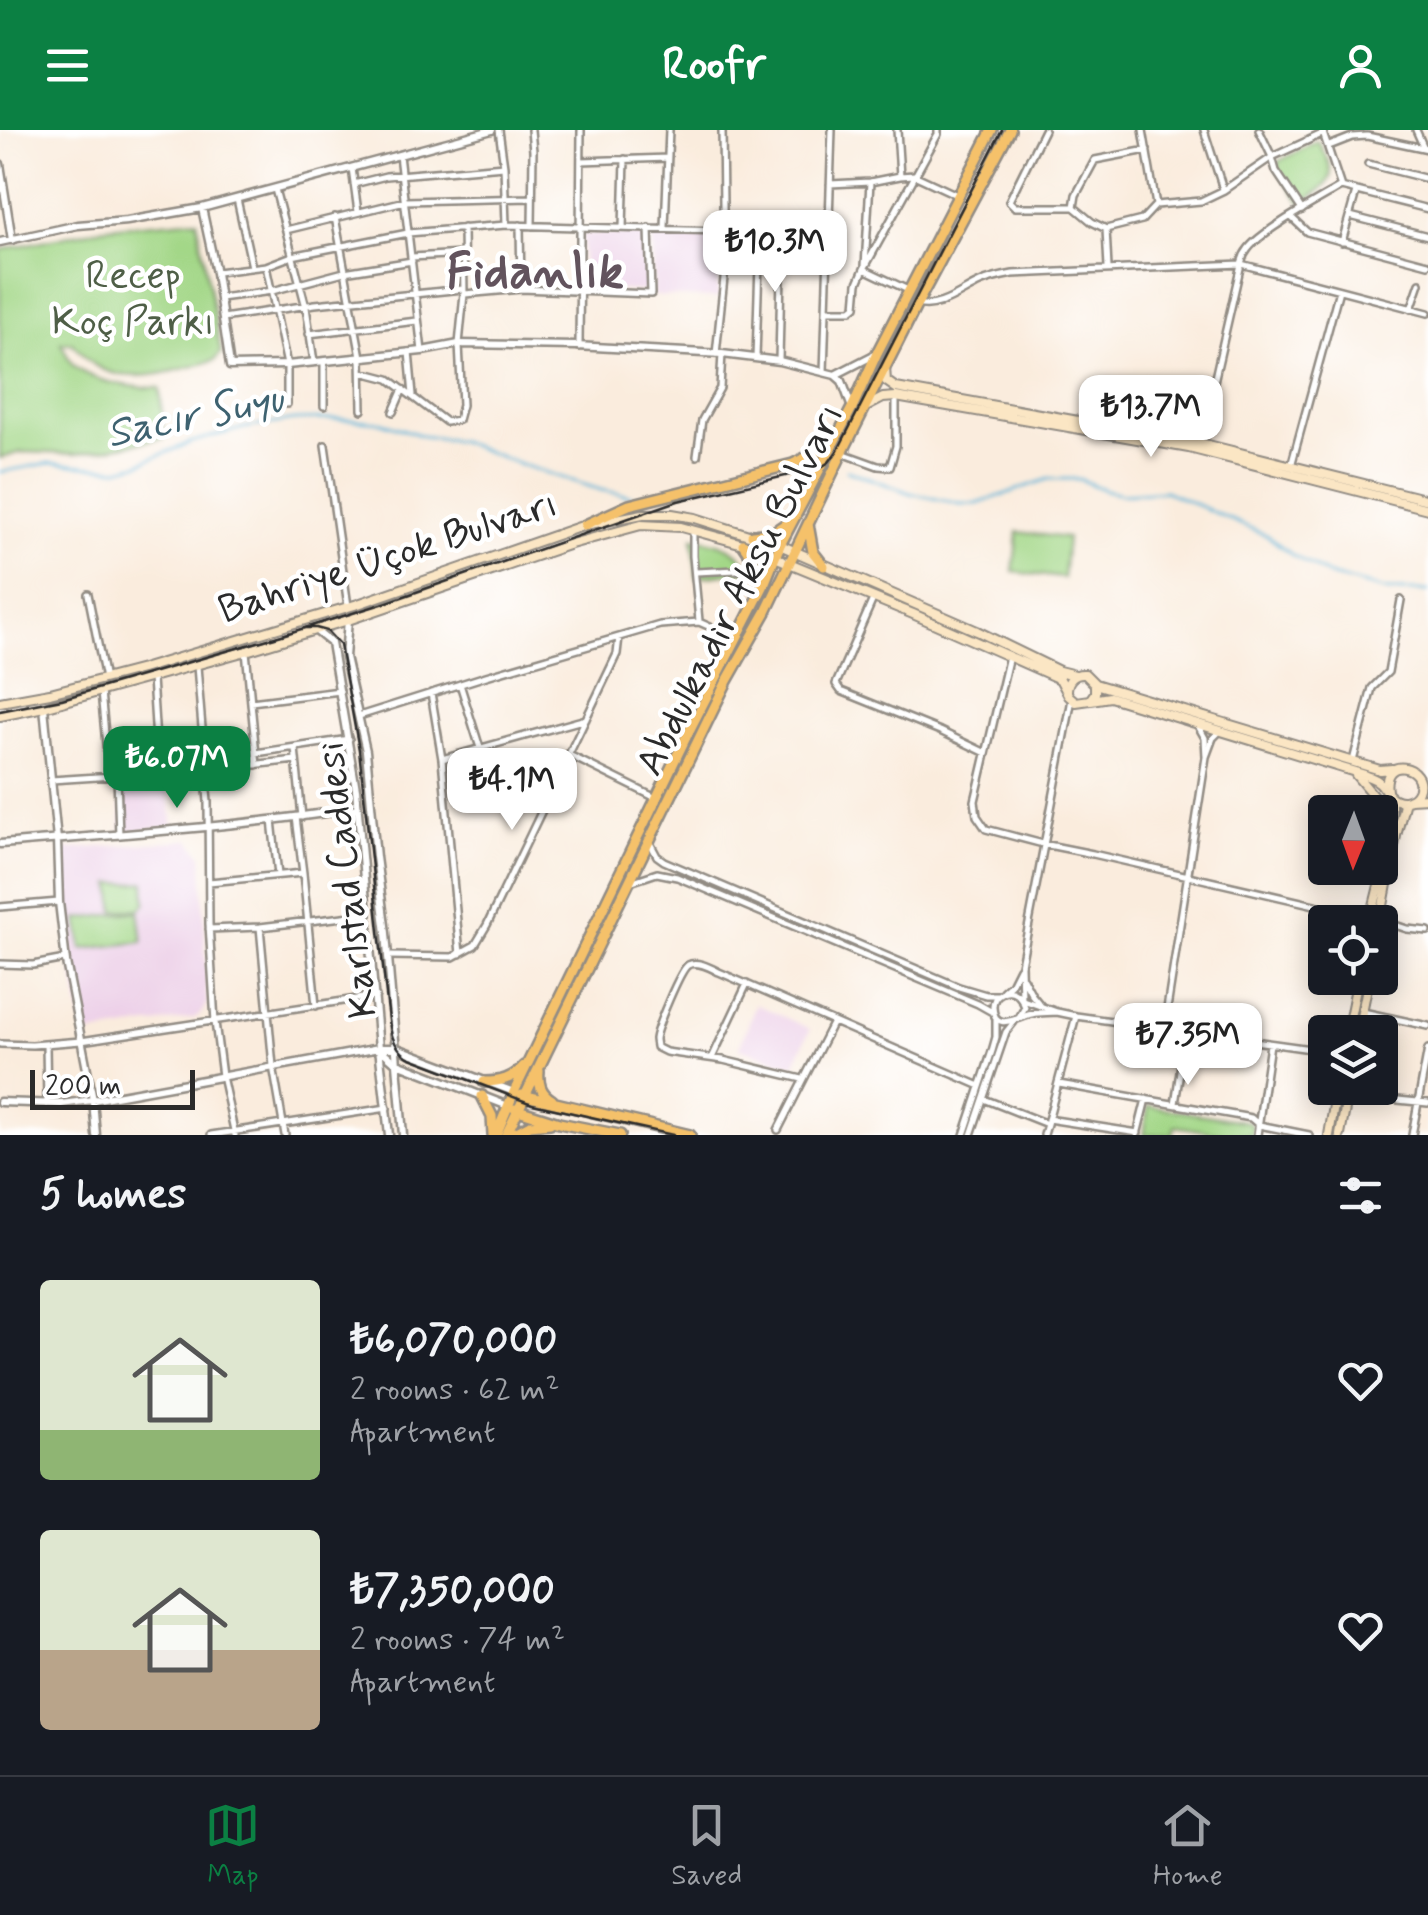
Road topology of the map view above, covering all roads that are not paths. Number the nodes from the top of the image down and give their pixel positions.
1 (496, 130) edge
2 (531, 130) edge
3 (581, 130) edge
4 (670, 130) edge
5 (722, 130) edge
6 (832, 130) edge
7 (897, 130) edge
8 (938, 130) edge
9 (992, 130) edge
10 (1010, 130) edge
11 (1044, 130) edge
12 (1143, 130) edge
13 (1204, 130) edge
14 (1258, 130) edge
15 (1416, 130) edge
16 (1323, 132) edge
17 (1366, 133) edge
18 (1329, 146) junction
19 (1426, 149) edge
20 (1147, 150) junction
21 (399, 155) junction
22 (1272, 157) junction
23 (668, 158) junction
24 (626, 159) junction
25 (580, 161) junction
26 (0, 164) edge
27 (1368, 164) dead end
28 (504, 166) junction
29 (352, 168) junction
30 (914, 175) junction
31 (401, 176) junction
32 (900, 176) junction
33 (1428, 179) edge
34 (870, 182) junction
35 (354, 184) junction
36 (830, 184) junction
37 (1341, 187) junction
38 (275, 188) junction
39 (1224, 190) junction
40 (1356, 192) junction
41 (958, 196) junction
42 (505, 198) junction
43 (532, 198) junction
44 (237, 199) junction
45 (404, 201) junction
46 (1156, 206) junction
47 (1074, 207) junction
48 (202, 208) junction
49 (1428, 209) edge
50 (1302, 210) junction
51 (358, 212) junction
52 (1350, 216) junction
53 (335, 217) junction
54 (1291, 217) junction
55 (506, 224) junction
56 (520, 225) junction
57 (532, 226) junction
58 (463, 228) junction
59 (579, 228) junction
60 (622, 228) junction
61 (650, 228) junction
62 (664, 228) junction
63 (1106, 228) junction
64 (286, 230) junction
65 (722, 230) junction
66 (760, 231) junction
67 (782, 231) junction
68 (408, 233) junction
69 (828, 234) junction
70 (1428, 236) edge
71 (12, 240) junction
72 (0, 242) edge
73 (1342, 242) junction
74 (340, 246) junction
75 (463, 254) junction
76 (292, 256) junction
77 (412, 259) junction
78 (1241, 264) junction
79 (1428, 264) edge
80 (266, 266) junction
81 (252, 267) junction
82 (1108, 268) junction
83 (864, 269) junction
84 (216, 272) junction
85 (344, 272) junction
86 (1420, 283) dead end
87 (300, 285) junction
88 (522, 289) junction
89 (578, 290) junction
90 (1339, 290) junction
91 (272, 291) junction
92 (464, 291) junction
93 (910, 291) junction
94 (414, 292) junction
95 (220, 298) junction
96 (350, 300) junction
97 (918, 304) junction
98 (306, 307) junction
99 (1411, 309) junction
100 (275, 310) junction
101 (827, 310) junction
102 (1428, 313) edge
103 (223, 318) junction
104 (418, 321) junction
105 (356, 328) junction
106 (309, 334) junction
107 (459, 344) junction
108 (580, 347) junction
109 (422, 351) junction
110 (409, 352) junction
111 (877, 353) junction
112 (719, 354) junction
113 (361, 356) junction
114 (756, 358) junction
115 (324, 361) junction
116 (779, 361) junction
117 (314, 362) junction
118 (287, 365) junction
119 (885, 368) junction
120 (362, 372) junction
121 (824, 372) junction
122 (835, 375) junction
123 (890, 386) junction
124 (404, 389) junction
125 (413, 396) junction
126 (893, 397) junction
127 (287, 404) dead end
128 (324, 406) dead end
129 (866, 407) junction
130 (852, 408) junction
131 (362, 410) dead end
132 (393, 412) dead end
133 (837, 435) junction
134 (1200, 443) junction
135 (325, 444) dead end
136 (842, 453) junction
137 (697, 456) dead end
138 (1292, 466) junction
139 (1428, 500) edge
140 (1428, 510) edge
141 (796, 516) junction
142 (808, 524) junction
143 (585, 525) junction
144 (694, 530) junction
145 (752, 535) junction
146 (743, 544) junction
147 (780, 545) junction
148 (795, 552) junction
149 (775, 557) junction
150 (790, 563) junction
151 (824, 566) junction
152 (758, 570) junction
153 (696, 572) junction
154 (762, 587) junction
155 (88, 594) dead end
156 (874, 598) junction
157 (1401, 600) dead end
158 (348, 606) junction
159 (348, 620) junction
160 (699, 622) junction
161 (315, 630) junction
162 (620, 637) junction
163 (734, 643) junction
164 (246, 650) junction
165 (1009, 656) junction
166 (197, 665) junction
167 (1076, 675) junction
168 (105, 678) junction
169 (152, 678) junction
170 (460, 684) junction
171 (1095, 684) junction
172 (340, 691) junction
173 (101, 692) junction
174 (431, 694) junction
175 (1070, 695) junction
176 (1090, 700) junction
177 (0, 702) edge
178 (251, 702) junction
179 (44, 707) junction
180 (0, 716) edge
181 (359, 716) junction
182 (586, 720) junction
183 (1195, 722) junction
184 (1221, 730) junction
185 (349, 739) junction
186 (295, 748) junction
187 (480, 748) junction
188 (256, 753) junction
189 (986, 753) junction
190 (569, 755) junction
191 (1206, 757) junction
192 (442, 759) junction
193 (296, 760) junction
194 (257, 764) junction
195 (1353, 767) junction
196 (1396, 768) junction
197 (206, 770) junction
198 (158, 773) junction
199 (113, 776) junction
200 (51, 780) junction
201 (1419, 780) junction
202 (1428, 787) edge
203 (1388, 793) junction
204 (1374, 795) edge
205 (656, 798) junction
206 (1428, 798) edge
207 (1408, 800) junction
208 (358, 808) junction
209 (299, 817) junction
210 (272, 820) junction
211 (208, 826) junction
212 (119, 836) junction
213 (57, 840) junction
214 (648, 841) junction
215 (0, 844) edge
216 (1043, 844) junction
217 (674, 865) junction
218 (303, 872) junction
219 (278, 875) junction
220 (670, 875) junction
221 (1187, 877) junction
222 (208, 882) junction
223 (628, 883) junction
224 (59, 902) junction
225 (1308, 905) edge
226 (1379, 905) edge
227 (0, 906) edge
228 (368, 914) junction
229 (308, 921) junction
230 (260, 927) junction
231 (1398, 927) edge
232 (210, 929) junction
233 (1428, 931) edge
234 (460, 954) junction
235 (388, 956) junction
236 (66, 959) junction
237 (0, 964) edge
238 (1020, 965) junction
239 (747, 984) junction
240 (971, 991) junction
241 (1000, 994) junction
242 (1365, 995) edge
243 (376, 996) junction
244 (1022, 999) junction
245 (968, 1000) junction
246 (316, 1006) junction
247 (1044, 1009) junction
248 (1057, 1012) junction
249 (1361, 1012) junction
250 (267, 1014) junction
251 (995, 1014) junction
252 (1361, 1015) edge
253 (1076, 1016) junction
254 (1016, 1020) junction
255 (215, 1022) junction
256 (833, 1022) junction
257 (1428, 1026) edge
258 (1164, 1028) junction
259 (1186, 1031) junction
260 (81, 1041) junction
261 (1270, 1043) junction
262 (0, 1044) edge
263 (46, 1044) junction
264 (379, 1048) junction
265 (397, 1048) junction
266 (1308, 1049) edge
267 (1428, 1049) edge
268 (712, 1058) junction
269 (529, 1060) junction
270 (395, 1062) junction
271 (273, 1066) junction
272 (539, 1067) junction
273 (222, 1076) junction
274 (802, 1079) junction
275 (484, 1082) junction
276 (1058, 1084) junction
277 (980, 1086) junction
278 (514, 1092) junction
279 (482, 1096) junction
280 (525, 1096) junction
281 (984, 1099) junction
282 (1146, 1099) junction
283 (92, 1100) junction
284 (1398, 1100) edge
285 (0, 1102) edge
286 (1418, 1103) junction
287 (1428, 1103) edge
288 (47, 1104) junction
289 (1174, 1104) junction
290 (1334, 1105) edge
291 (1345, 1105) edge
292 (568, 1106) junction
293 (387, 1108) junction
294 (513, 1108) junction
295 (1047, 1121) junction
296 (284, 1123) junction
297 (559, 1123) junction
298 (1259, 1125) junction
299 (235, 1133) edge
300 (777, 1134) edge
301 (1138, 1134) edge
302 (96, 1135) edge
303 (212, 1135) edge
304 (286, 1135) edge
305 (390, 1135) edge
306 (403, 1135) edge
307 (494, 1135) edge
308 (508, 1135) edge
309 (620, 1135) edge
310 (690, 1135) edge
311 (964, 1135) edge
312 (971, 1135) edge
313 (1044, 1135) edge
314 (1256, 1135) edge
315 (1309, 1135) edge
316 (1329, 1135) edge
317 (1340, 1135) edge
318 (1412, 1135) edge

1 - 21 street
1 - 28 street
2 - 43 street
3 - 25 street
4 - 23 street
5 - 65 street
6 - 36 street
7 - 32 street
8 - 30 street
9 - 41 main road, Abdulkadir Aksu Bulvarı
10 - 97 main road, Abdulkadir Aksu Bulvarı
11 - 47 street
12 - 20 street
13 - 39 street
14 - 22 street
15 - 19 street
16 - 18 street
16 - 22 street
17 - 18 street
17 - 19 street
18 - 37 street
20 - 46 street
20 - 47 street
21 - 29 street
21 - 31 street
22 - 39 street
22 - 50 street
23 - 24 street
23 - 62 street
24 - 25 street
24 - 60 street
25 - 59 street
26 - 71 street
27 - 33 street
28 - 31 street
28 - 42 street
29 - 35 street
29 - 38 street
30 - 32 street
30 - 41 street
30 - 83 street
31 - 35 street
31 - 45 street
32 - 34 street
34 - 36 street
34 - 83 street
35 - 51 street
36 - 69 street
37 - 40 street
37 - 50 street
38 - 44 street
38 - 64 street
39 - 46 street
40 - 49 street
40 - 52 street
41 - 93 main road, Abdulkadir Aksu Bulvarı
42 - 43 street
42 - 45 street
42 - 55 street
43 - 57 street
44 - 48 street
44 - 81 street
45 - 51 street
45 - 68 street
46 - 63 street
47 - 63 street
48 - 71 street
48 - 84 street
50 - 54 street
51 - 53 street
52 - 70 street
52 - 73 street
53 - 64 street
53 - 74 street
54 - 73 street
54 - 78 street
55 - 56 street
55 - 58 street
56 - 57 street
56 - 88 street
57 - 59 street
58 - 68 street
58 - 75 street
59 - 60 street
59 - 89 street
60 - 61 street
61 - 62 street
61 - 89 street
62 - 65 street
63 - 82 street
64 - 76 street
65 - 66 street
65 - 112 street
66 - 67 street
66 - 114 street
67 - 69 street
67 - 116 street
68 - 74 street
68 - 77 street
69 - 101 street
71 - 72 street
73 - 79 street
74 - 76 street
74 - 85 street
75 - 77 street
75 - 92 street
76 - 80 street
76 - 87 street
77 - 85 street
77 - 94 street
78 - 82 street
78 - 90 street
78 - 134 street
80 - 81 street
80 - 91 street
81 - 84 street
82 - 97 street
83 - 93 street
83 - 101 street
84 - 95 street
85 - 87 street
85 - 96 street
86 - 99 street
87 - 91 street
87 - 98 street
88 - 89 street
88 - 92 street
89 - 108 street
90 - 99 street
90 - 138 street
91 - 95 street
91 - 100 street
92 - 94 street
92 - 107 street
93 - 111 main road, Abdulkadir Aksu Bulvarı
94 - 96 street
94 - 104 street
95 - 103 street
96 - 98 street
96 - 105 street
97 - 119 main road, Abdulkadir Aksu Bulvarı
98 - 100 street
98 - 106 street
99 - 102 street
100 - 103 street
100 - 118 street
101 - 121 street
103 - 118 street
104 - 105 street
104 - 109 street
105 - 106 street
105 - 113 street
106 - 117 street
107 - 108 street
107 - 109 street
107 - 125 street
108 - 112 street
109 - 110 street
110 - 113 street
110 - 125 street
111 - 122 street
111 - 130 main road, Abdulkadir Aksu Bulvarı
112 - 114 street
112 - 137 street
113 - 115 street
113 - 120 street
114 - 116 street
115 - 117 street
115 - 128 street
116 - 121 street
117 - 118 street
118 - 127 street
119 - 123 main road
119 - 129 main road, Abdulkadir Aksu Bulvarı
120 - 124 street
120 - 131 street
121 - 122 street
122 - 130 street
123 - 126 main road
123 - 134 main road
124 - 125 street
124 - 132 street
126 - 129 main road
126 - 136 street
126 - 140 main road
129 - 136 main road, Abdulkadir Aksu Bulvarı
130 - 133 main road, Abdulkadir Aksu Bulvarı
133 - 141 main road, Abdulkadir Aksu Bulvarı
133 - 143 main road
134 - 138 main road
135 - 158 street
136 - 142 main road, Abdulkadir Aksu Bulvarı
138 - 139 main road
141 - 145 main road
141 - 147 main road, Abdulkadir Aksu Bulvarı
142 - 148 main road, Abdulkadir Aksu Bulvarı
142 - 151 main road
143 - 145 main road, Bahriye Üçok Bulvarı
143 - 158 main road, Bahriye Üçok Bulvarı
144 - 146 main road, Bahriye Üçok Bulvarı
144 - 153 street
144 - 159 main road, Bahriye Üçok Bulvarı
145 - 147 main road, Bahriye Üçok Bulvarı
146 - 149 main road, Bahriye Üçok Bulvarı
146 - 152 main road
147 - 148 main road, Bahriye Üçok Bulvarı
147 - 149 main road, Abdulkadir Aksu Bulvarı
148 - 150 main road, Abdulkadir Aksu Bulvarı
148 - 151 main road, Bahriye Üçok Bulvarı
149 - 150 main road, Bahriye Üçok Bulvarı
149 - 154 main road, Abdulkadir Aksu Bulvarı
150 - 156 main road, Bahriye Üçok Bulvarı
150 - 214 main road, Abdulkadir Aksu Bulvarı
151 - 167 main road, Bahriye Üçok Bulvarı
152 - 153 street
152 - 154 main road
153 - 160 street
154 - 163 main road, Abdulkadir Aksu Bulvarı
155 - 168 street
156 - 165 main road, Bahriye Üçok Bulvarı
156 - 189 street
157 - 195 street
158 - 168 main road, Bahriye Üçok Bulvarı
159 - 161 main road, Bahriye Üçok Bulvarı
159 - 181 street, Karlstad Caddesi
160 - 162 street
160 - 163 street
161 - 164 main road, Bahriye Üçok Bulvarı
161 - 172 street, Karlstad Caddesi
162 - 170 street
162 - 182 street
163 - 205 main road, Abdulkadir Aksu Bulvarı
164 - 166 main road, Bahriye Üçok Bulvarı
164 - 178 street
165 - 175 main road, Bahriye Üçok Bulvarı
165 - 189 street
166 - 169 main road, Bahriye Üçok Bulvarı
166 - 197 street
167 - 171 main road
167 - 175 main road
168 - 177 main road, Bahriye Üçok Bulvarı
169 - 173 main road, Bahriye Üçok Bulvarı
169 - 198 street
170 - 174 street
170 - 187 street
171 - 176 main road
171 - 195 main road
172 - 178 street
172 - 185 street, Karlstad Caddesi
173 - 179 main road, Bahriye Üçok Bulvarı
173 - 199 street
174 - 181 street
174 - 192 street
175 - 176 main road
175 - 216 street
176 - 183 main road
178 - 188 street
179 - 180 main road, Bahriye Üçok Bulvarı
179 - 200 street
181 - 235 street, Karlstad Caddesi
182 - 187 street
182 - 190 street
183 - 184 main road
183 - 191 street
184 - 191 street
184 - 195 main road
185 - 186 street
185 - 208 street, Karlstad Caddesi
186 - 188 street
186 - 193 street
187 - 192 street
188 - 194 street
189 - 216 street
190 - 205 street
190 - 234 street
191 - 221 street
192 - 234 street
193 - 194 street
193 - 209 street
194 - 197 street
195 - 196 main road
195 - 203 main road
195 - 204 main road
196 - 201 main road
196 - 203 main road
197 - 198 street
197 - 211 street
198 - 199 street
199 - 200 street
199 - 212 street
200 - 213 street
201 - 202 main road
201 - 207 main road
203 - 207 main road
205 - 269 main road, Abdulkadir Aksu Bulvarı
206 - 207 main road
207 - 226 main road
208 - 209 street
208 - 228 street, Karlstad Caddesi
209 - 210 street
209 - 218 street
210 - 211 street
210 - 219 street
211 - 212 street
211 - 222 street
212 - 213 street
213 - 215 street
213 - 224 street
214 - 217 street
214 - 223 main road, Abdulkadir Aksu Bulvarı
216 - 221 street
216 - 238 street
217 - 220 street
217 - 240 street
218 - 219 street
218 - 229 street
219 - 222 street
220 - 223 street
220 - 245 street
221 - 225 street
221 - 258 street
222 - 232 street
223 - 272 main road, Abdulkadir Aksu Bulvarı
224 - 227 street
224 - 236 street
228 - 229 street
228 - 243 street, Karlstad Caddesi
229 - 230 street
229 - 246 street
230 - 232 street
230 - 250 street
231 - 233 street
232 - 255 street
234 - 235 street
235 - 265 street, Karlstad Caddesi
236 - 237 street
236 - 260 street
238 - 241 street
238 - 244 street
238 - 247 street
239 - 256 street
239 - 268 street
239 - 268 street
240 - 241 street
240 - 245 street
241 - 244 street
241 - 251 street
242 - 249 main road
243 - 246 street
243 - 264 street, Karlstad Caddesi
244 - 247 street
244 - 254 street
245 - 251 street
246 - 250 street
247 - 248 street
248 - 253 street
248 - 254 street
249 - 252 main road
249 - 257 street
250 - 255 street
250 - 271 street
251 - 254 street
251 - 277 street
253 - 258 street
253 - 276 street
254 - 281 street
255 - 260 street
255 - 273 street
256 - 274 street
256 - 277 street
258 - 259 street
259 - 261 street
259 - 289 street
260 - 263 street
260 - 283 street
261 - 266 street
261 - 298 street
262 - 263 street
263 - 288 street
264 - 265 street
264 - 270 street
264 - 271 street
264 - 293 street, Karlstad Caddesi
265 - 270 street, Karlstad Caddesi
265 - 275 street
267 - 286 street
268 - 274 street
269 - 275 main road
269 - 278 main road, Abdulkadir Aksu Bulvarı
270 - 279 street
270 - 306 street, Karlstad Caddesi
271 - 273 street
271 - 296 street
272 - 280 main road, Abdulkadir Aksu Bulvarı
272 - 292 main road
273 - 283 street
273 - 299 street
274 - 300 street
275 - 278 street
276 - 282 street
276 - 295 street
277 - 311 street
278 - 280 main road
278 - 294 main road, Abdulkadir Aksu Bulvarı
279 - 294 street
279 - 307 main road
280 - 292 main road
280 - 294 main road, Abdulkadir Aksu Bulvarı
281 - 295 street
281 - 312 street
282 - 289 street
282 - 301 street
283 - 288 street
283 - 302 street
284 - 286 street
285 - 288 street
286 - 287 street
286 - 318 street
289 - 298 street
290 - 316 main road
291 - 317 main road
292 - 310 main road
293 - 296 street
293 - 305 street, Karlstad Caddesi
294 - 297 main road
294 - 307 main road, Abdulkadir Aksu Bulvarı
294 - 308 main road, Abdulkadir Aksu Bulvarı
295 - 301 street
295 - 313 street
296 - 299 street
296 - 304 street
297 - 308 main road
297 - 309 main road
298 - 314 street
298 - 315 street
299 - 303 street

